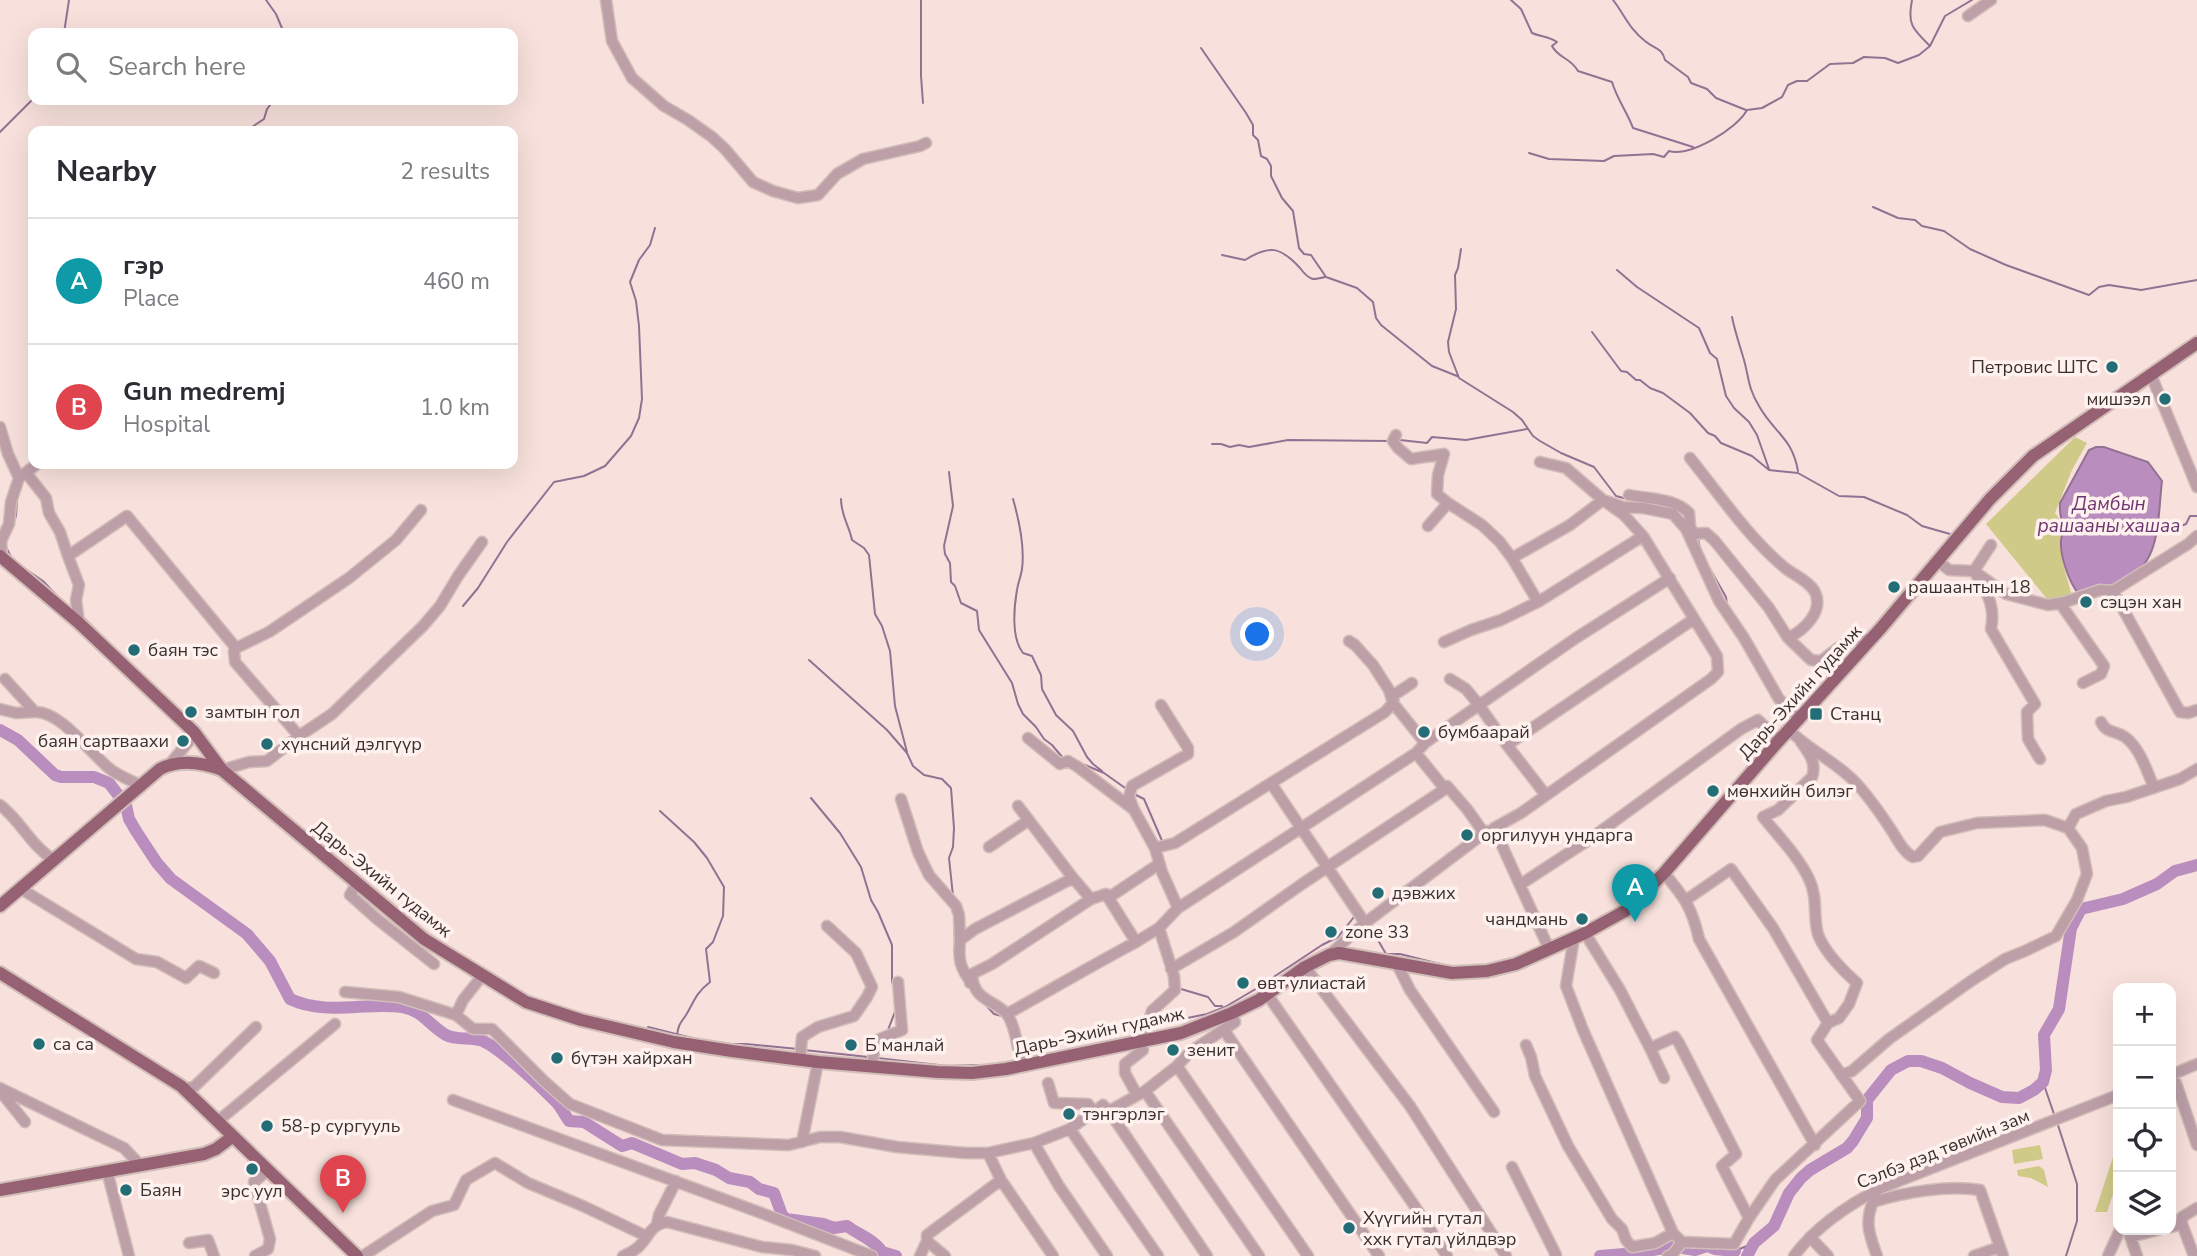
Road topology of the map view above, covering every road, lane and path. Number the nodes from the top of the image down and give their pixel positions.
1 (606, 0) edge
2 (1991, 0) edge
3 (1968, 16) dead end
4 (926, 143) dead end
5 (2197, 343) edge
6 (2151, 375) junction
7 (0, 427) edge
8 (1396, 435) dead end
9 (1690, 458) dead end
10 (1540, 462) dead end
11 (31, 469) edge
12 (23, 476) junction
13 (2197, 487) edge
14 (1603, 500) junction
15 (1448, 503) junction
16 (421, 510) dead end
17 (1625, 511) junction
18 (1428, 526) dead end
19 (1643, 536) junction
20 (2197, 536) edge
21 (482, 542) dead end
22 (1991, 545) dead end
23 (68, 556) junction
24 (1, 557) edge
25 (1512, 558) junction
26 (1938, 561) junction
27 (1973, 571) junction
28 (1670, 578) junction
29 (2113, 591) junction
30 (1538, 602) junction
31 (2060, 603) junction
32 (1694, 620) junction
33 (79, 623) junction
34 (1788, 638) junction
35 (1871, 639) junction
36 (1349, 641) dead end
37 (1444, 642) dead end
38 (236, 648) junction
39 (5, 679) dead end
40 (1450, 679) dead end
41 (1412, 683) dead end
42 (2083, 683) dead end
43 (1393, 703) junction
44 (1161, 705) dead end
45 (1479, 705) junction
46 (0, 709) edge
47 (36, 712) junction
48 (2192, 712) edge
49 (1800, 719) junction
50 (2101, 722) dead end
51 (2197, 723) edge
52 (1789, 730) junction
53 (195, 734) junction
54 (299, 736) junction
55 (1028, 738) dead end
56 (1779, 740) junction
57 (1801, 742) junction
58 (1425, 743) junction
59 (1507, 745) junction
60 (1416, 753) junction
61 (2040, 760) dead end
62 (170, 764) junction
63 (2197, 769) edge
64 (222, 770) junction
65 (1271, 783) junction
66 (2154, 788) junction
67 (135, 789) junction
68 (1445, 789) junction
69 (1545, 794) junction
70 (901, 799) dead end
71 (0, 805) edge
72 (1018, 806) dead end
73 (1134, 810) junction
74 (1029, 820) junction
75 (1301, 828) junction
76 (1494, 828) junction
77 (2068, 828) junction
78 (1484, 833) junction
79 (989, 847) dead end
80 (1155, 848) junction
81 (54, 860) junction
82 (1159, 864) junction
83 (1328, 867) junction
84 (1664, 873) junction
85 (1073, 878) junction
86 (357, 883) junction
87 (1521, 884) junction
88 (21, 889) junction
89 (1091, 898) junction
90 (1108, 898) junction
91 (1686, 900) junction
92 (0, 906) edge
93 (1178, 908) junction
94 (1364, 923) junction
95 (827, 926) dead end
96 (1159, 928) junction
97 (1579, 936) junction
98 (960, 940) junction
99 (1136, 942) junction
100 (1549, 949) junction
101 (1329, 955) junction
102 (1396, 962) junction
103 (434, 964) dead end
104 (1306, 967) junction
105 (1171, 969) junction
106 (0, 973) edge
107 (214, 973) dead end
108 (482, 976) junction
109 (898, 982) dead end
110 (971, 983) junction
111 (345, 992) dead end
112 (1267, 995) junction
113 (1233, 1013) junction
114 (1007, 1014) junction
115 (456, 1015) junction
116 (1828, 1023) junction
117 (335, 1024) dead end
118 (256, 1027) dead end
119 (1224, 1029) junction
120 (1526, 1045) dead end
121 (1142, 1046) junction
122 (1651, 1050) junction
123 (801, 1053) junction
124 (872, 1060) junction
125 (818, 1062) junction
126 (2197, 1064) edge
127 (1021, 1066) junction
128 (1177, 1066) junction
129 (1840, 1075) junction
130 (1664, 1078) dead end
131 (2176, 1078) edge
132 (1048, 1083) dead end
133 (2176, 1085) edge
134 (0, 1089) edge
135 (183, 1089) junction
136 (1141, 1093) junction
137 (2113, 1098) edge
138 (453, 1100) dead end
139 (1093, 1111) junction
140 (1109, 1111) junction
141 (1494, 1112) dead end
142 (218, 1121) junction
143 (25, 1122) dead end
144 (1070, 1129) junction
145 (232, 1137) junction
146 (802, 1142) junction
147 (1034, 1143) junction
148 (1815, 1145) junction
149 (2197, 1145) edge
150 (245, 1149) junction
151 (988, 1153) junction
152 (204, 1154) junction
153 (140, 1166) junction
154 (1512, 1167) dead end
155 (268, 1170) junction
156 (107, 1171) junction
157 (1001, 1180) junction
158 (676, 1181) junction
159 (0, 1189) edge
160 (2197, 1208) edge
161 (1749, 1218) junction
162 (657, 1224) junction
163 (2182, 1224) junction
164 (2176, 1226) edge
165 (1672, 1233) junction
166 (2118, 1235) edge
167 (2129, 1235) edge
168 (646, 1236) junction
169 (1810, 1237) junction
170 (926, 1241) junction
171 (1682, 1242) junction
172 (189, 1243) dead end
173 (2001, 1252) edge
174 (921, 1254) edge
175 (129, 1256) edge
176 (214, 1256) edge
177 (255, 1256) edge
178 (360, 1256) edge
179 (623, 1256) edge
180 (815, 1256) edge
181 (872, 1256) edge
182 (945, 1256) edge
183 (1053, 1256) edge
184 (1107, 1256) edge
185 (1158, 1256) edge
186 (1207, 1256) edge
187 (1259, 1256) edge
188 (1308, 1256) edge
189 (1379, 1256) edge
190 (1447, 1256) edge
191 (1506, 1256) edge
192 (1555, 1256) edge
193 (1668, 1256) edge
194 (1794, 1256) edge
195 (1828, 1256) edge
196 (1877, 1256) edge
197 (1974, 1256) edge
198 (2108, 1256) edge
199 (2137, 1256) edge
200 (2194, 1256) edge

1 - 4 street
2 - 3 street
5 - 6 main road, Дарь-Эхийн гудамж
6 - 13 street
6 - 26 main road, Дарь-Эхийн гудамж
7 - 12 street
8 - 15 street
9 - 34 street
10 - 14 street
11 - 12 street
12 - 23 street
12 - 24 street
14 - 17 street
14 - 25 street
15 - 18 street
15 - 25 street
16 - 38 street
17 - 19 street
17 - 34 street
17 - 49 street
19 - 28 street
19 - 30 street
20 - 29 street
21 - 54 street
22 - 27 street
23 - 33 street
23 - 38 street
24 - 33 main road
25 - 30 street
26 - 27 street
26 - 35 main road, Дарь-Эхийн гудамж
27 - 31 street
27 - 61 street
28 - 32 street
28 - 45 street
29 - 31 street
29 - 48 street
30 - 37 street
31 - 42 street
32 - 59 street
32 - 69 street
33 - 53 main road
34 - 35 street
35 - 49 main road, Дарь-Эхийн гудамж
36 - 43 street
38 - 54 street
39 - 47 street
40 - 45 street
41 - 43 street
43 - 58 street
43 - 65 street
44 - 73 street
45 - 58 street
45 - 59 street
46 - 47 street
47 - 67 street
48 - 51 street
49 - 52 main road, Дарь-Эхийн гудамж
50 - 66 street
52 - 56 main road, Дарь-Эхийн гудамж
52 - 57 street
53 - 62 street
53 - 64 main road
54 - 64 street
55 - 73 street
56 - 84 main road, Дарь-Эхийн гудамж
56 - 87 street
57 - 77 street
57 - 116 street
58 - 60 street
59 - 69 street
60 - 68 street
60 - 75 street
62 - 64 main road, Дарь-Эхийн гудамж
62 - 67 main road
63 - 66 street
64 - 86 main road, Дарь-Эхийн гудамж
65 - 75 street
65 - 80 street
66 - 77 street
67 - 81 main road
68 - 78 street
68 - 83 street
69 - 76 street
70 - 98 street
71 - 81 street
72 - 74 street
73 - 80 street
74 - 79 street
74 - 85 street
75 - 83 street
75 - 93 street
76 - 78 street
76 - 87 street
77 - 129 street
78 - 94 street
80 - 82 street
81 - 88 main road
82 - 90 street
82 - 93 street
83 - 94 street
83 - 105 street
84 - 91 street
84 - 97 main road, Дарь-Эхийн гудамж
85 - 89 street
85 - 98 street
86 - 103 street
86 - 108 main road, Дарь-Эхийн гудамж
87 - 100 street
88 - 92 main road
88 - 107 street
89 - 90 street
89 - 110 street
90 - 99 street
91 - 116 street
91 - 148 street
93 - 96 street
94 - 101 street
95 - 123 street
96 - 99 street
96 - 105 street
97 - 100 main road, Дарь-Эхийн гудамж
97 - 122 street
97 - 165 street
98 - 110 street
99 - 114 street
100 - 102 main road, Дарь-Эхийн гудамж
101 - 102 main road, Дарь-Эхийн гудамж
101 - 104 main road, Дарь-Эхийн гудамж
102 - 141 street
104 - 112 main road, Дарь-Эхийн гудамж
104 - 191 street
105 - 121 street
106 - 135 main road
108 - 115 street
108 - 123 main road, Дарь-Эхийн гудамж
109 - 124 street
110 - 114 street
111 - 115 street
112 - 113 main road, Дарь-Эхийн гудамж
112 - 190 street
113 - 119 street
113 - 121 main road, Дарь-Эхийн гудамж
114 - 127 street
115 - 146 street
116 - 129 street
117 - 142 street
118 - 135 street
119 - 128 street
119 - 189 street
120 - 165 street
121 - 127 main road, Дарь-Эхийн гудамж
121 - 136 street
122 - 130 street
122 - 161 street
123 - 125 main road, Дарь-Эхийн гудамж
124 - 125 main road, Дарь-Эхийн гудамж
124 - 127 main road, Дарь-Эхийн гудамж
125 - 146 street
126 - 131 street
128 - 136 street
128 - 188 street
129 - 148 street
132 - 139 street
133 - 149 street
134 - 143 street
134 - 153 street
135 - 142 main road
136 - 140 street
136 - 187 street
137 - 169 street, Сэлбэ дэд төвийн зам
138 - 158 street
139 - 140 street
139 - 144 street
140 - 186 street
142 - 145 main road
142 - 152 main road
144 - 147 street
144 - 185 street
145 - 150 main road
145 - 152 main road
146 - 151 street
147 - 151 street
147 - 184 street
148 - 161 street
150 - 152 main road
150 - 155 main road
151 - 157 street
152 - 153 main road
153 - 156 main road
154 - 192 street
155 - 177 street
155 - 178 main road
156 - 159 main road
156 - 175 street
157 - 170 street
157 - 183 street
158 - 162 street
158 - 181 street
160 - 163 street
161 - 171 street
162 - 168 street
162 - 180 street
163 - 164 street
163 - 200 street
165 - 171 street
166 - 198 street
167 - 199 street
168 - 178 street
168 - 179 street
169 - 194 street, Сэлбэ дэд төвийн зам
169 - 195 street
170 - 174 street
170 - 182 street
171 - 193 street
172 - 176 street
173 - 196 street
173 - 197 street

